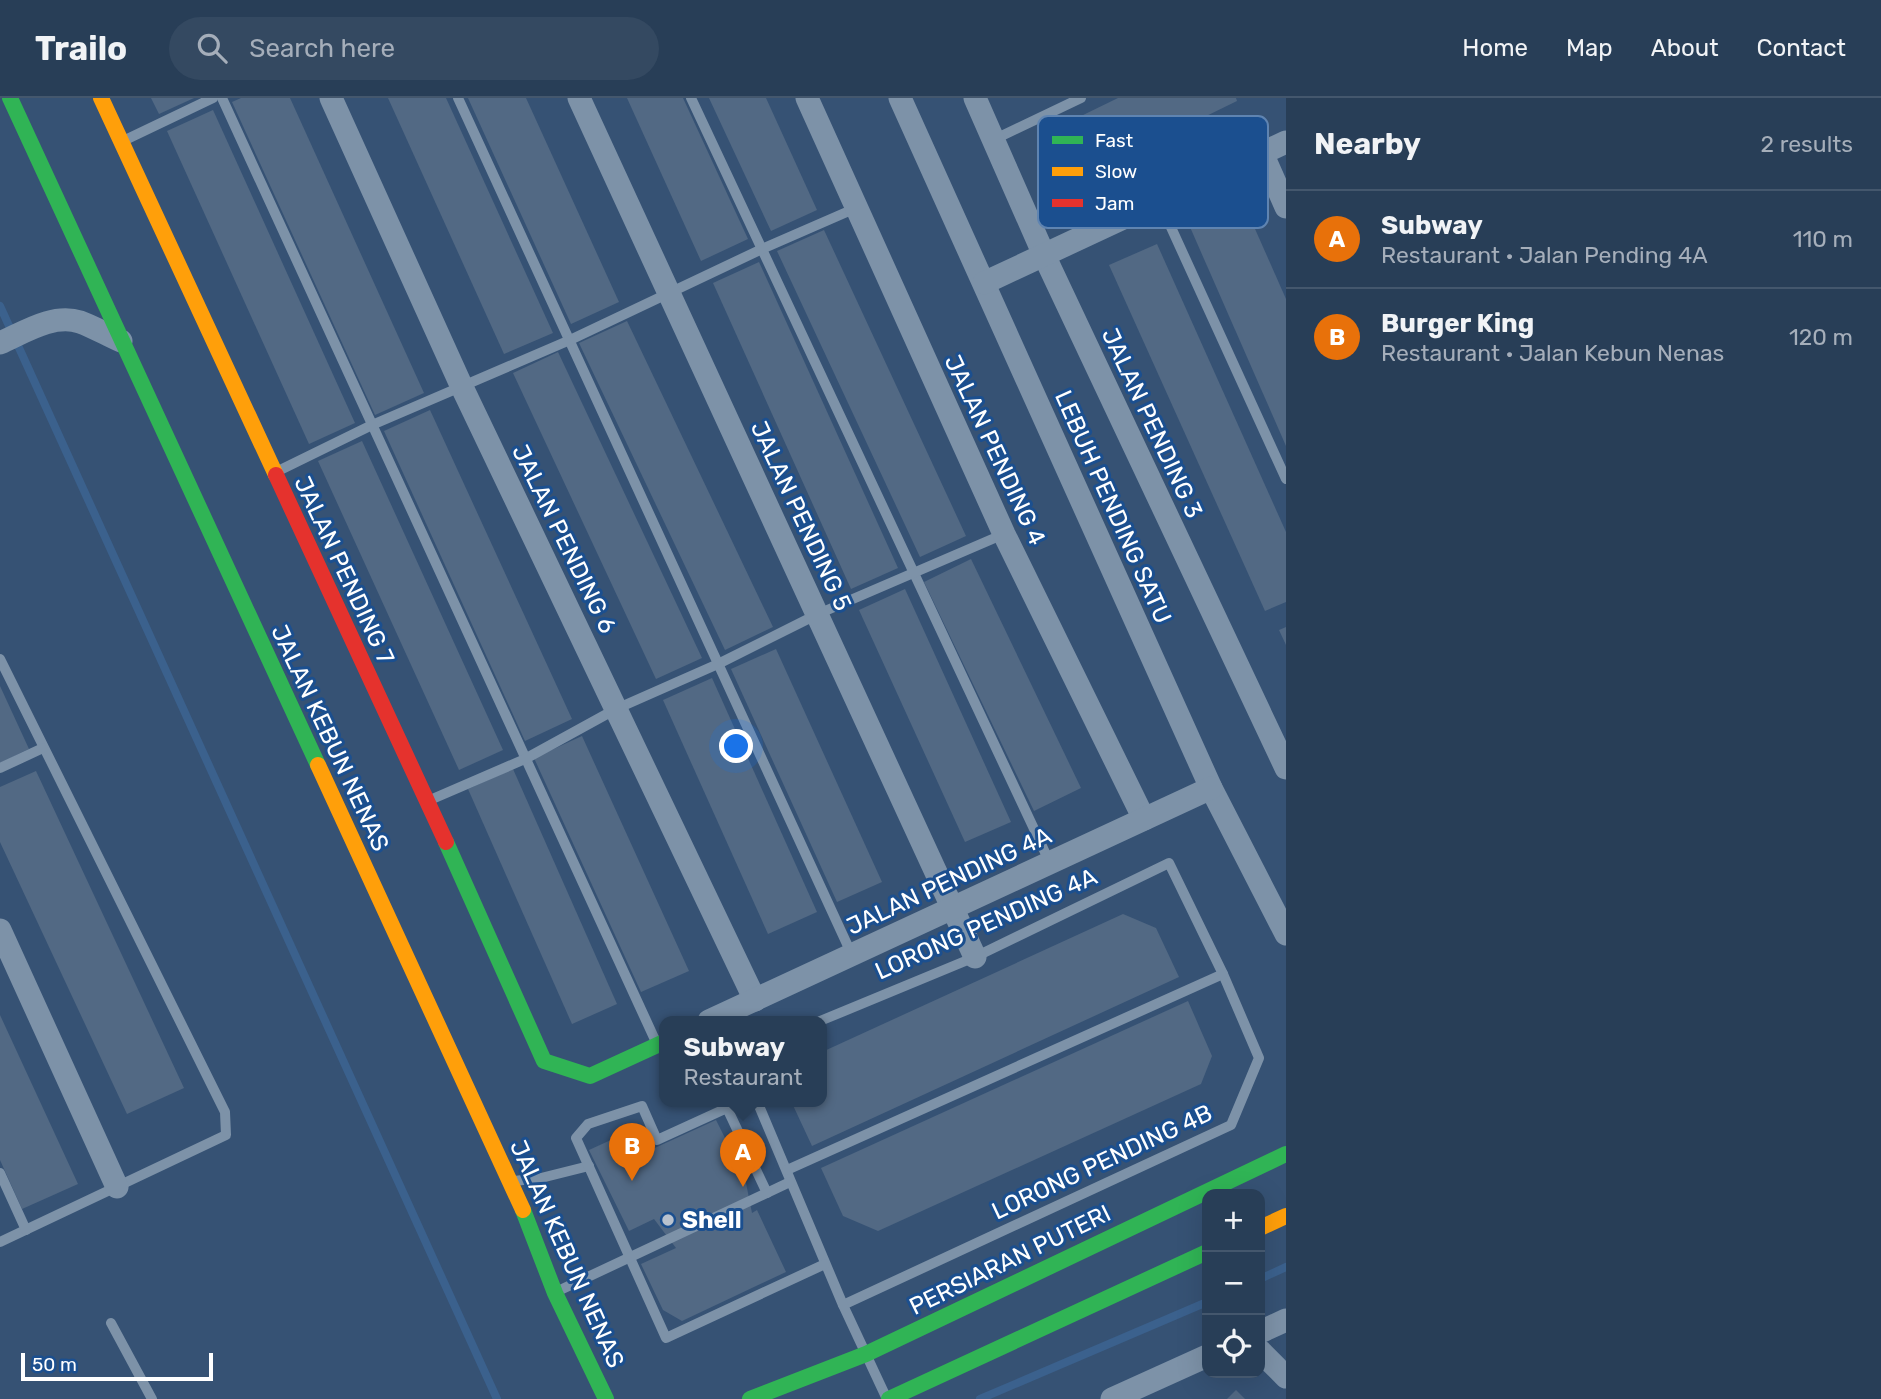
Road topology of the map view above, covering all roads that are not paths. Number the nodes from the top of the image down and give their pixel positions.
1 (10, 98) edge
2 (101, 98) edge
3 (213, 98) edge
4 (222, 98) edge
5 (331, 98) edge
6 (458, 98) edge
7 (579, 98) edge
8 (691, 98) edge
9 (807, 98) edge
10 (900, 98) edge
11 (975, 98) edge
12 (1081, 98) edge
13 (1043, 116) edge
14 (1038, 119) edge
15 (993, 140) junction
16 (121, 142) junction
17 (1286, 142) edge
18 (1268, 150) edge
19 (1268, 166) edge
20 (1286, 207) edge
21 (856, 208) junction
22 (1102, 228) edge
23 (1171, 228) edge
24 (762, 249) junction
25 (1044, 255) junction
26 (984, 283) junction
27 (669, 293) junction
28 (569, 340) junction
29 (121, 341) junction
30 (0, 343) edge
31 (461, 385) junction
32 (372, 425) junction
33 (274, 473) junction
34 (1286, 479) edge
35 (1004, 534) junction
36 (914, 573) junction
37 (818, 614) junction
38 (0, 659) edge
39 (718, 664) junction
40 (616, 709) junction
41 (43, 748) junction
42 (525, 759) junction
43 (0, 768) edge
44 (1286, 768) edge
45 (1212, 788) junction
46 (427, 801) junction
47 (1144, 819) junction
48 (1050, 863) junction
49 (1169, 863) joint
50 (953, 908) junction
51 (0, 930) edge
52 (1286, 934) edge
53 (852, 954) junction
54 (975, 957) junction
55 (1223, 974) junction
56 (755, 1000) junction
57 (720, 1016) edge
58 (827, 1018) edge
59 (659, 1039) edge
60 (659, 1044) edge
61 (759, 1107) edge
62 (1286, 1141) edge
63 (1286, 1154) edge
64 (589, 1166) junction
65 (1254, 1169) junction
66 (787, 1170) junction
67 (0, 1173) edge
68 (511, 1181) junction
69 (790, 1182) junction
70 (117, 1187) junction
71 (767, 1193) junction
72 (1286, 1216) edge
73 (1265, 1226) edge
74 (26, 1230) junction
75 (0, 1242) edge
76 (1202, 1254) edge
77 (631, 1259) junction
78 (825, 1264) junction
79 (555, 1293) junction
80 (843, 1305) junction
81 (1286, 1320) edge
82 (111, 1323) dead end
83 (1265, 1330) edge
84 (866, 1354) junction
85 (1265, 1356) edge
86 (1202, 1359) edge
87 (1286, 1377) edge
88 (1143, 1393) edge
89 (152, 1399) edge
90 (606, 1399) edge
91 (750, 1399) edge
92 (888, 1399) edge
93 (1112, 1399) edge

1 - 29 street, JALAN KEBUN NENAS
2 - 16 street, JALAN PENDING 7
3 - 16 lane
4 - 32 lane
5 - 31 street, JALAN PENDING 6
6 - 28 lane
7 - 27 street, JALAN PENDING 5
8 - 24 lane
9 - 21 street, JALAN PENDING 4
10 - 26 street, LEBUH PENDING SATU
11 - 15 street, JALAN PENDING 3
12 - 13 lane
14 - 15 lane
15 - 25 street, JALAN PENDING 3
16 - 33 street, JALAN PENDING 7
17 - 18 street
19 - 20 street
21 - 24 lane
21 - 35 street, JALAN PENDING 4
22 - 25 street
23 - 34 lane
24 - 27 lane
24 - 36 lane
25 - 26 street
25 - 44 street, JALAN PENDING 3
26 - 45 street, LEBUH PENDING SATU
27 - 28 lane
27 - 37 street, JALAN PENDING 5
28 - 31 lane
28 - 39 lane
29 - 30 street
29 - 68 street, JALAN KEBUN NENAS
31 - 32 lane
31 - 40 street, JALAN PENDING 6
32 - 33 lane
32 - 42 lane
33 - 46 street, JALAN PENDING 7
35 - 36 lane
35 - 47 street, JALAN PENDING 4
36 - 37 lane
36 - 48 lane
37 - 39 lane
37 - 50 street, JALAN PENDING 5
38 - 41 lane
39 - 40 lane
39 - 53 lane
40 - 42 lane
40 - 56 street, JALAN PENDING 6
41 - 43 lane
41 - 70 lane
42 - 46 lane
42 - 59 lane
45 - 47 street, JALAN PENDING 4A
45 - 52 street, LEBUH PENDING SATU
46 - 60 street, JALAN PENDING 7
47 - 48 street, JALAN PENDING 4A
48 - 50 street, JALAN PENDING 4A
49 - 54 lane, LORONG PENDING 4A
49 - 55 lane, LORONG PENDING 4B
50 - 53 street, JALAN PENDING 4A
50 - 54 street, JALAN PENDING 5
51 - 70 street
53 - 56 street, JALAN PENDING 4A
54 - 58 lane, LORONG PENDING 4A
55 - 66 lane
55 - 80 lane, LORONG PENDING 4B
56 - 57 street, JALAN PENDING 4A
61 - 66 lane
62 - 65 street
63 - 65 street, PERSIARAN PUTERI
64 - 68 lane
64 - 71 lane
64 - 77 lane
65 - 84 street, PERSIARAN PUTERI
66 - 69 lane
67 - 74 lane
68 - 79 street, JALAN KEBUN NENAS
69 - 71 lane
69 - 78 lane
70 - 74 lane
71 - 77 lane
72 - 73 street
74 - 75 lane
76 - 92 street
77 - 78 lane
77 - 79 lane
78 - 80 lane
79 - 90 street, JALAN KEBUN NENAS
80 - 84 lane
81 - 83 street
82 - 89 lane
84 - 91 street, PERSIARAN PUTERI
84 - 92 lane
85 - 87 street
86 - 88 street
88 - 93 street

